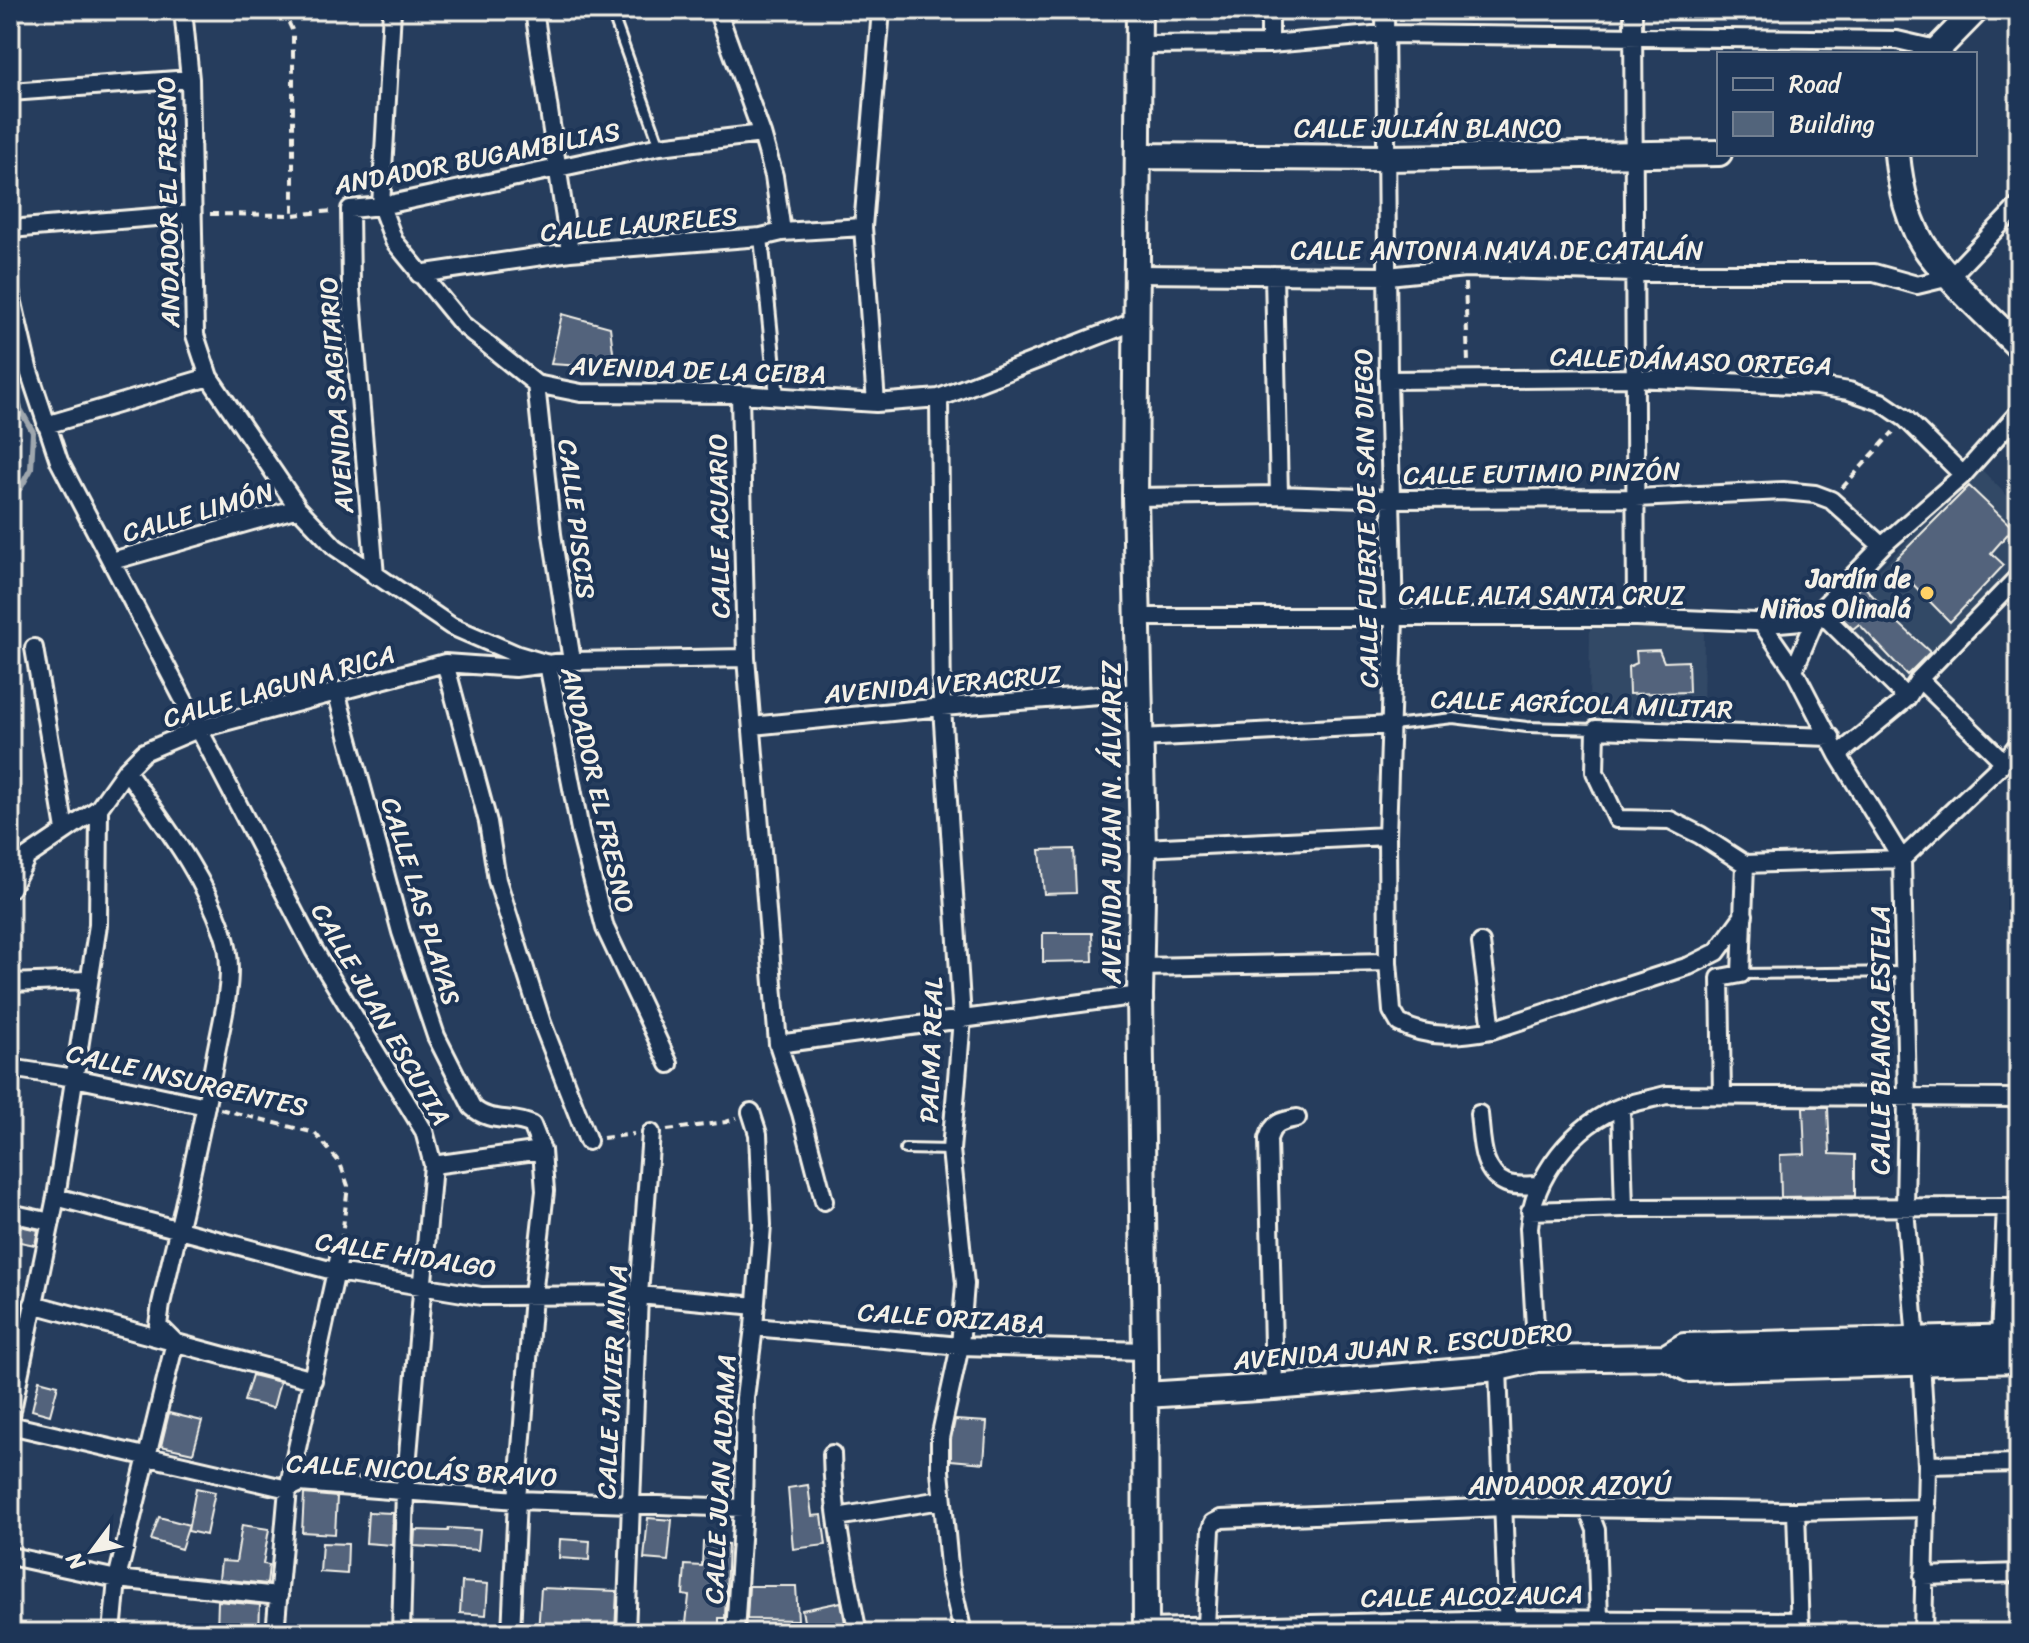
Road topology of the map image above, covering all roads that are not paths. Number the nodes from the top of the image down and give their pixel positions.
1 (183, 10) edge
2 (392, 10) edge
3 (534, 10) edge
4 (611, 10) edge
5 (717, 10) edge
6 (881, 10) edge
7 (1139, 10) edge
8 (1270, 10) edge
9 (1385, 10) edge
10 (1633, 10) edge
11 (1976, 10) edge
12 (1384, 34) junction
13 (1633, 37) junction
14 (1270, 44) junction
15 (1138, 45) junction
16 (1934, 52) edge
17 (190, 79) junction
18 (10, 92) edge
19 (762, 134) junction
20 (660, 146) junction
21 (1717, 153) edge
22 (1635, 154) junction
23 (1138, 156) junction
24 (1897, 156) edge
25 (1387, 158) junction
26 (557, 167) junction
27 (2019, 205) edge
28 (381, 206) junction
29 (350, 209) joint
30 (192, 214) junction
31 (863, 227) junction
32 (10, 229) edge
33 (782, 232) junction
34 (761, 237) junction
35 (570, 252) junction
36 (1633, 273) junction
37 (419, 274) junction
38 (1136, 274) junction
39 (1274, 275) junction
40 (1388, 276) junction
41 (1950, 277) junction
42 (10, 290) edge
43 (1136, 321) junction
44 (2019, 347) edge
45 (209, 377) junction
46 (1633, 378) junction
47 (1388, 380) junction
48 (536, 384) junction
49 (740, 394) junction
50 (777, 396) junction
51 (939, 398) junction
52 (876, 403) junction
53 (2019, 412) edge
54 (46, 425) junction
55 (1963, 475) junction
56 (1279, 495) junction
57 (1135, 497) junction
58 (1636, 498) junction
59 (1390, 499) junction
60 (298, 508) junction
61 (1882, 546) junction
62 (112, 561) junction
63 (375, 576) junction
64 (2019, 576) edge
65 (1819, 611) junction
66 (1138, 617) junction
67 (1636, 617) junction
68 (1394, 618) junction
69 (1760, 621) junction
70 (34, 648) dead end
71 (746, 658) junction
72 (572, 661) junction
73 (445, 663) junction
74 (548, 664) junction
75 (1794, 670) junction
76 (1919, 679) junction
77 (336, 691) junction
78 (1139, 692) junction
79 (1907, 698) junction
80 (942, 707) junction
81 (1392, 725) junction
82 (752, 726) junction
83 (198, 729) junction
84 (1596, 729) junction
85 (1831, 737) junction
86 (1141, 738) junction
87 (2019, 743) edge
88 (1838, 755) junction
89 (2004, 762) junction
90 (126, 770) junction
91 (99, 808) junction
92 (65, 830) junction
93 (1387, 836) junction
94 (1143, 848) junction
95 (1902, 859) junction
96 (1745, 864) junction
97 (10, 889) edge
98 (1744, 915) junction
99 (1481, 943) dead end
100 (1388, 962) junction
101 (1141, 967) junction
102 (1904, 972) junction
103 (1741, 974) junction
104 (88, 980) junction
105 (10, 983) edge
106 (1140, 995) junction
107 (962, 1019) junction
108 (1492, 1030) junction
109 (778, 1044) junction
110 (669, 1064) dead end
111 (10, 1068) edge
112 (75, 1078) junction
113 (1722, 1094) junction
114 (1907, 1098) junction
115 (2019, 1098) edge
116 (206, 1106) junction
117 (1621, 1107) junction
118 (751, 1112) road end
119 (1479, 1114) dead end
120 (1297, 1118) dead end
121 (651, 1133) road end
122 (588, 1141) road end
123 (905, 1149) dead end
124 (542, 1150) junction
125 (951, 1150) junction
126 (433, 1165) junction
127 (1539, 1185) junction
128 (56, 1197) junction
129 (824, 1201) dead end
130 (2013, 1207) edge
131 (1624, 1208) junction
132 (1905, 1209) junction
133 (1530, 1211) junction
134 (10, 1213) edge
135 (51, 1222) junction
136 (178, 1230) junction
137 (340, 1253) road end
138 (337, 1272) junction
139 (422, 1286) junction
140 (639, 1295) junction
141 (533, 1296) junction
142 (33, 1304) junction
143 (756, 1306) junction
144 (754, 1327) junction
145 (2009, 1337) edge
146 (18, 1339) edge
147 (175, 1342) junction
148 (960, 1346) junction
149 (1918, 1350) junction
150 (1145, 1351) junction
151 (1537, 1359) junction
152 (2019, 1360) edge
153 (1498, 1368) junction
154 (313, 1380) junction
155 (1274, 1387) junction
156 (1145, 1395) junction
157 (10, 1423) edge
158 (832, 1454) dead end
159 (147, 1458) junction
160 (2019, 1463) edge
161 (1927, 1465) junction
162 (288, 1489) junction
163 (405, 1490) junction
164 (517, 1500) junction
165 (941, 1500) junction
166 (630, 1503) junction
167 (1504, 1507) junction
168 (743, 1508) junction
169 (1927, 1508) junction
170 (1588, 1509) junction
171 (1796, 1511) junction
172 (837, 1517) junction
173 (10, 1556) edge
174 (2019, 1573) edge
175 (1923, 1576) junction
176 (117, 1579) junction
177 (279, 1596) junction
178 (1599, 1619) junction
179 (1206, 1625) junction
180 (1508, 1626) edge
181 (1624, 1626) edge
182 (1800, 1627) edge
183 (1146, 1630) edge
184 (112, 1633) edge
185 (275, 1633) edge
186 (401, 1633) edge
187 (511, 1633) edge
188 (626, 1633) edge
189 (735, 1633) edge
190 (858, 1633) edge
191 (963, 1633) edge
192 (1923, 1633) edge

1 - 17 street, ANDADOR EL FRESNO
2 - 28 street, AVENIDA DE LA CEIBA
3 - 26 street
4 - 20 lane
5 - 19 street
6 - 31 street
7 - 15 main road, AVENIDA JUAN N. ÁLVAREZ
8 - 14 street
9 - 12 street, CALLE FUERTE DE SAN DIEGO
10 - 13 street
11 - 16 main road
12 - 13 street
12 - 14 street
12 - 25 street, CALLE FUERTE DE SAN DIEGO
13 - 16 street
13 - 22 street
14 - 15 street
15 - 23 main road, AVENIDA JUAN N. ÁLVAREZ
17 - 18 street
17 - 30 street, ANDADOR EL FRESNO
19 - 20 street, ANDADOR BUGAMBILIAS
19 - 33 street
20 - 26 street, ANDADOR BUGAMBILIAS
21 - 22 main road, CALLE JULIÁN BLANCO
22 - 25 main road, CALLE JULIÁN BLANCO
22 - 36 street
23 - 25 main road, CALLE JULIÁN BLANCO
23 - 38 main road, AVENIDA JUAN N. ÁLVAREZ
24 - 41 main road
25 - 40 street, CALLE FUERTE DE SAN DIEGO
26 - 28 street, ANDADOR BUGAMBILIAS
26 - 35 street
27 - 41 street
28 - 29 street, ANDADOR BUGAMBILIAS
28 - 37 street, AVENIDA DE LA CEIBA
29 - 63 street, AVENIDA SAGITARIO
30 - 32 street
30 - 45 street, ANDADOR EL FRESNO
31 - 33 street, CALLE LAURELES
31 - 52 street
33 - 34 street, CALLE LAURELES
34 - 35 street, CALLE LAURELES
34 - 50 street
35 - 37 street, CALLE LAURELES
36 - 40 street, CALLE ANTONIA NAVA DE CATALÁN
36 - 41 street, CALLE ANTONIA NAVA DE CATALÁN
36 - 46 street
37 - 48 street, AVENIDA DE LA CEIBA
38 - 39 street, CALLE ANTONIA NAVA DE CATALÁN
38 - 43 main road, AVENIDA JUAN N. ÁLVAREZ
39 - 40 street, CALLE ANTONIA NAVA DE CATALÁN
39 - 56 street
40 - 47 street, CALLE FUERTE DE SAN DIEGO
41 - 44 main road
42 - 54 street, CALLE JUAN ESCUTIA
43 - 51 street, AVENIDA DE LA CEIBA
43 - 57 main road, AVENIDA JUAN N. ÁLVAREZ
45 - 54 street
45 - 60 street, ANDADOR EL FRESNO
46 - 47 street, CALLE DÁMASO ORTEGA
46 - 55 street, CALLE DÁMASO ORTEGA
46 - 58 street
47 - 59 street, CALLE FUERTE DE SAN DIEGO
48 - 49 street, AVENIDA DE LA CEIBA
48 - 72 street, CALLE PISCIS
49 - 50 street, AVENIDA DE LA CEIBA
49 - 71 street, CALLE ACUARIO
50 - 52 street, AVENIDA DE LA CEIBA
51 - 52 street, AVENIDA DE LA CEIBA
51 - 80 street, PALMA REAL
53 - 55 street
54 - 62 street, CALLE JUAN ESCUTIA
55 - 61 street
56 - 57 street, CALLE EUTIMIO PINZÓN
56 - 59 street, CALLE EUTIMIO PINZÓN
57 - 66 main road, AVENIDA JUAN N. ÁLVAREZ
58 - 59 street, CALLE EUTIMIO PINZÓN
58 - 61 street, CALLE EUTIMIO PINZÓN
58 - 67 street
59 - 68 street, CALLE FUERTE DE SAN DIEGO
60 - 62 street, CALLE LIMÓN
60 - 63 street, ANDADOR EL FRESNO
61 - 65 street
62 - 83 street, CALLE JUAN ESCUTIA
63 - 74 street, ANDADOR EL FRESNO
64 - 76 street
65 - 69 street, CALLE ALTA SANTA CRUZ
65 - 75 street
65 - 79 street
66 - 68 street, CALLE ALTA SANTA CRUZ
66 - 78 main road, AVENIDA JUAN N. ÁLVAREZ
67 - 68 street, CALLE ALTA SANTA CRUZ
67 - 69 street, CALLE ALTA SANTA CRUZ
68 - 81 street, CALLE FUERTE DE SAN DIEGO
69 - 75 street
70 - 92 street
71 - 72 street, CALLE LAGUNA RICA
71 - 82 street, CALLE ACUARIO
72 - 74 street, CALLE LAGUNA RICA
73 - 74 street, CALLE LAGUNA RICA
73 - 77 street, CALLE LAGUNA RICA
73 - 122 street
74 - 110 street, ANDADOR EL FRESNO
75 - 85 street
76 - 79 street
76 - 89 street
77 - 83 street, CALLE LAGUNA RICA
77 - 124 street, CALLE LAS PLAYAS
78 - 80 street, AVENIDA VERACRUZ
78 - 86 main road, AVENIDA JUAN N. ÁLVAREZ
79 - 88 street
80 - 82 street, AVENIDA VERACRUZ
80 - 107 street, PALMA REAL
81 - 84 lane, CALLE AGRÍCOLA MILITAR
81 - 86 street, CALLE AGRÍCOLA MILITAR
81 - 93 street, CALLE FUERTE DE SAN DIEGO
82 - 109 street, CALLE ACUARIO
83 - 90 street, CALLE LAGUNA RICA
83 - 126 street, CALLE JUAN ESCUTIA
84 - 85 street, CALLE AGRÍCOLA MILITAR
84 - 96 street
85 - 88 street
86 - 94 main road, AVENIDA JUAN N. ÁLVAREZ
87 - 89 street
88 - 95 street
89 - 95 street
90 - 91 street, CALLE LAGUNA RICA
90 - 116 street
91 - 92 street
91 - 104 street
92 - 97 street
93 - 94 street
93 - 100 street, CALLE FUERTE DE SAN DIEGO
94 - 101 main road, AVENIDA JUAN N. ÁLVAREZ
95 - 96 street
95 - 102 street, CALLE BLANCA ESTELA
96 - 98 street
98 - 103 street
98 - 108 street
99 - 108 street
100 - 101 street
100 - 108 street, CALLE FUERTE DE SAN DIEGO
101 - 106 main road, AVENIDA JUAN N. ÁLVAREZ
102 - 103 lane
102 - 114 street, CALLE BLANCA ESTELA
103 - 113 street
104 - 105 street
104 - 112 street
106 - 107 street
106 - 150 main road, AVENIDA JUAN N. ÁLVAREZ
107 - 109 street
107 - 125 street, PALMA REAL
109 - 129 street, CALLE ACUARIO
111 - 112 street, CALLE INSURGENTES
112 - 116 street, CALLE INSURGENTES
112 - 128 street
113 - 114 street
113 - 117 street
114 - 115 street
114 - 132 street, CALLE BLANCA ESTELA
116 - 136 street
117 - 127 street
117 - 131 street
118 - 143 street
119 - 127 street
120 - 155 street
121 - 140 street, CALLE JAVIER MINA
123 - 125 lane
124 - 126 street
124 - 141 street
125 - 148 street, PALMA REAL
126 - 139 street, CALLE JUAN ESCUTIA
127 - 133 street
128 - 135 street
128 - 136 street, CALLE HIDALGO
130 - 132 street
130 - 145 street
131 - 132 street
131 - 133 street
132 - 149 street, CALLE BLANCA ESTELA
133 - 151 street
134 - 135 street
135 - 142 street
136 - 138 street, CALLE HIDALGO
136 - 147 street
137 - 138 street
138 - 139 street, CALLE HIDALGO
138 - 154 street
139 - 141 street, CALLE HIDALGO
139 - 163 street, CALLE JUAN ESCUTIA
140 - 141 street, CALLE HIDALGO
140 - 143 street, CALLE HIDALGO
140 - 166 street, CALLE JAVIER MINA
141 - 164 street
142 - 146 street
142 - 147 street
143 - 144 street
144 - 148 street, CALLE ORIZABA
144 - 168 street, CALLE JUAN ALDAMA
145 - 149 main road, AVENIDA JUAN R. ESCUDERO
146 - 157 street
147 - 154 street
147 - 159 street
148 - 150 street, CALLE ORIZABA
148 - 165 street, PALMA REAL
149 - 151 main road, AVENIDA JUAN R. ESCUDERO
149 - 152 main road, AVENIDA JUAN R. ESCUDERO
149 - 161 street, CALLE BLANCA ESTELA
150 - 156 main road, AVENIDA JUAN N. ÁLVAREZ
151 - 153 main road, AVENIDA JUAN R. ESCUDERO
153 - 155 main road, AVENIDA JUAN R. ESCUDERO
153 - 167 street
154 - 162 street
155 - 156 main road, AVENIDA JUAN R. ESCUDERO
156 - 183 main road, AVENIDA JUAN N. ÁLVAREZ
157 - 159 street, CALLE NICOLÁS BRAVO
158 - 172 street
159 - 162 street, CALLE NICOLÁS BRAVO
159 - 176 street
160 - 161 street
161 - 169 street, CALLE BLANCA ESTELA
162 - 163 street, CALLE NICOLÁS BRAVO
162 - 177 street
163 - 164 street, CALLE NICOLÁS BRAVO
163 - 186 street, CALLE JUAN ESCUTIA
164 - 166 street, CALLE NICOLÁS BRAVO
164 - 187 street
165 - 172 street
165 - 191 street, PALMA REAL
166 - 168 street, CALLE NICOLÁS BRAVO
166 - 188 street, CALLE JAVIER MINA
167 - 170 street, ANDADOR AZOYÚ
167 - 179 street, ANDADOR AZOYÚ
167 - 180 street
168 - 189 street, CALLE JUAN ALDAMA
169 - 171 street, ANDADOR AZOYÚ
169 - 175 street, CALLE BLANCA ESTELA
170 - 171 street, ANDADOR AZOYÚ
170 - 178 street
171 - 182 street
172 - 190 street
173 - 176 street
174 - 175 street
175 - 192 street, CALLE BLANCA ESTELA
176 - 177 street
176 - 184 street
177 - 185 street
178 - 180 street, CALLE ALCOZAUCA
178 - 181 street, CALLE ALCOZAUCA
179 - 180 street, CALLE ALCOZAUCA
179 - 183 street, CALLE ALCOZAUCA
181 - 182 street, CALLE ALCOZAUCA

